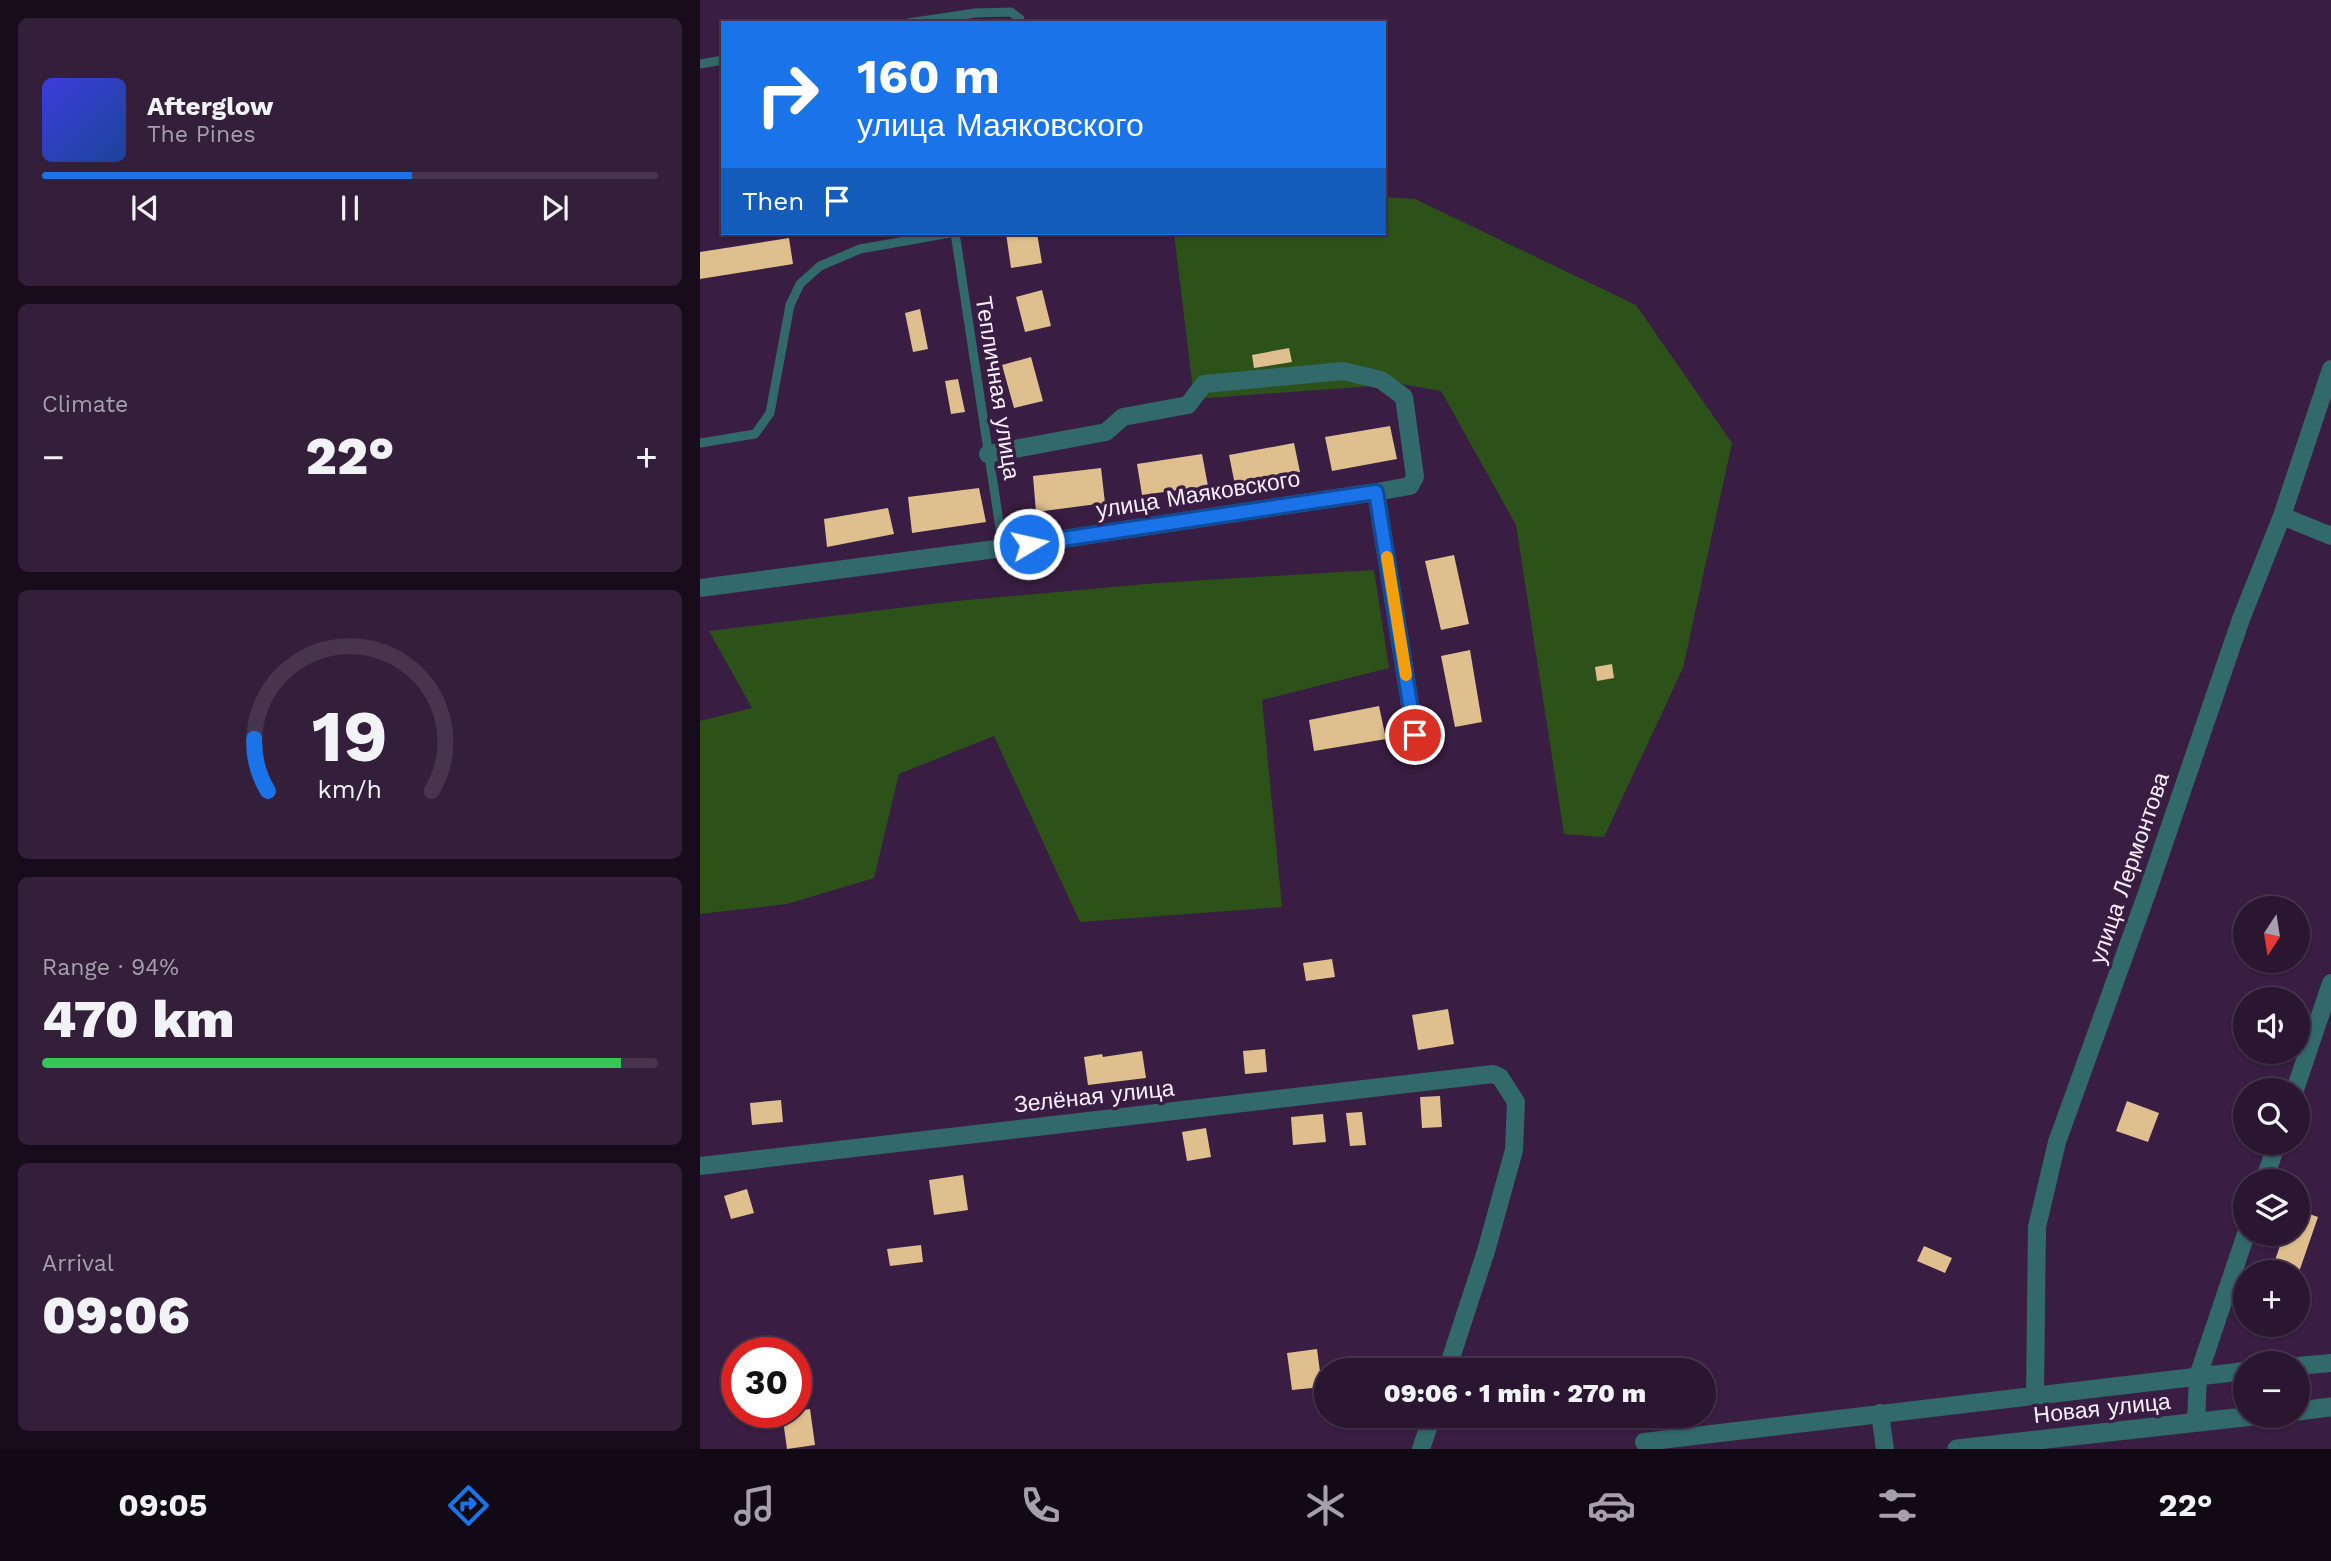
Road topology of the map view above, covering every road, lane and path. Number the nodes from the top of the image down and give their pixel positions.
1 (921, 21) edge
2 (1020, 21) edge
3 (721, 60) edge
4 (700, 64) edge
5 (940, 235) edge
6 (952, 235) edge
7 (2331, 369) edge
8 (700, 443) edge
9 (988, 454) junction
10 (1376, 492) junction
11 (2282, 516) junction
12 (2331, 536) edge
13 (1003, 548) junction
14 (700, 588) edge
15 (1415, 735) dead end
16 (2331, 983) edge
17 (2299, 1078) edge
18 (700, 1166) edge
19 (2242, 1246) edge
20 (1451, 1358) edge
21 (2331, 1363) edge
22 (2310, 1365) edge
23 (2233, 1372) edge
24 (2198, 1376) junction
25 (2035, 1394) junction
26 (2331, 1407) edge
27 (2310, 1410) edge
28 (1880, 1413) junction
29 (2233, 1418) edge
30 (2196, 1422) junction
31 (1428, 1428) edge
32 (1644, 1442) dead end
33 (1421, 1449) edge
34 (1885, 1449) edge
35 (1957, 1449) edge

1 - 2 lane
3 - 4 lane
5 - 8 lane
6 - 9 lane, Тепличная улица
7 - 11 street, улица Лермонтова
9 - 10 street, улица Маяковского
9 - 13 lane, Тепличная улица
10 - 13 street, улица Маяковского
10 - 15 street
11 - 12 street
11 - 25 street, улица Лермонтова
13 - 14 street, улица Маяковского
16 - 17 street
18 - 20 street, Зелёная улица
19 - 24 street
21 - 22 street
23 - 24 street
24 - 25 street
24 - 30 street
25 - 28 street
26 - 27 street
28 - 32 street
28 - 34 street
29 - 30 street, Новая улица
30 - 35 street, Новая улица
31 - 33 street

